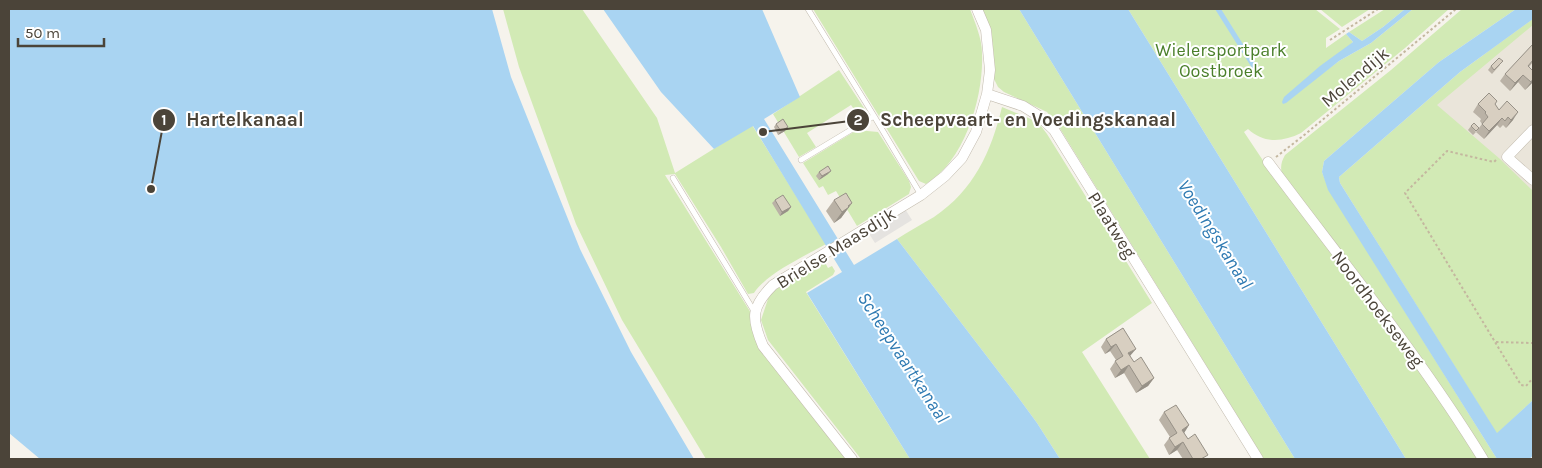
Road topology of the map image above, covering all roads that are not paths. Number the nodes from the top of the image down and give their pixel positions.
1 (808, 9) edge
2 (977, 9) edge
3 (987, 94) junction
4 (874, 116) junction
5 (1533, 130) edge
6 (802, 160) dead end
7 (1268, 162) road end
8 (673, 178) dead end
9 (1533, 180) edge
10 (921, 195) junction
11 (755, 311) junction
12 (852, 459) edge
13 (1258, 459) edge
14 (1483, 459) edge

1 - 4 lane
2 - 3 street
3 - 10 street, Brielse Maasdijk
3 - 13 street, Plaatweg
4 - 6 lane
4 - 10 lane
5 - 9 street
7 - 14 street, Noordhoekseweg
8 - 11 lane
10 - 11 street, Brielse Maasdijk
11 - 12 street

